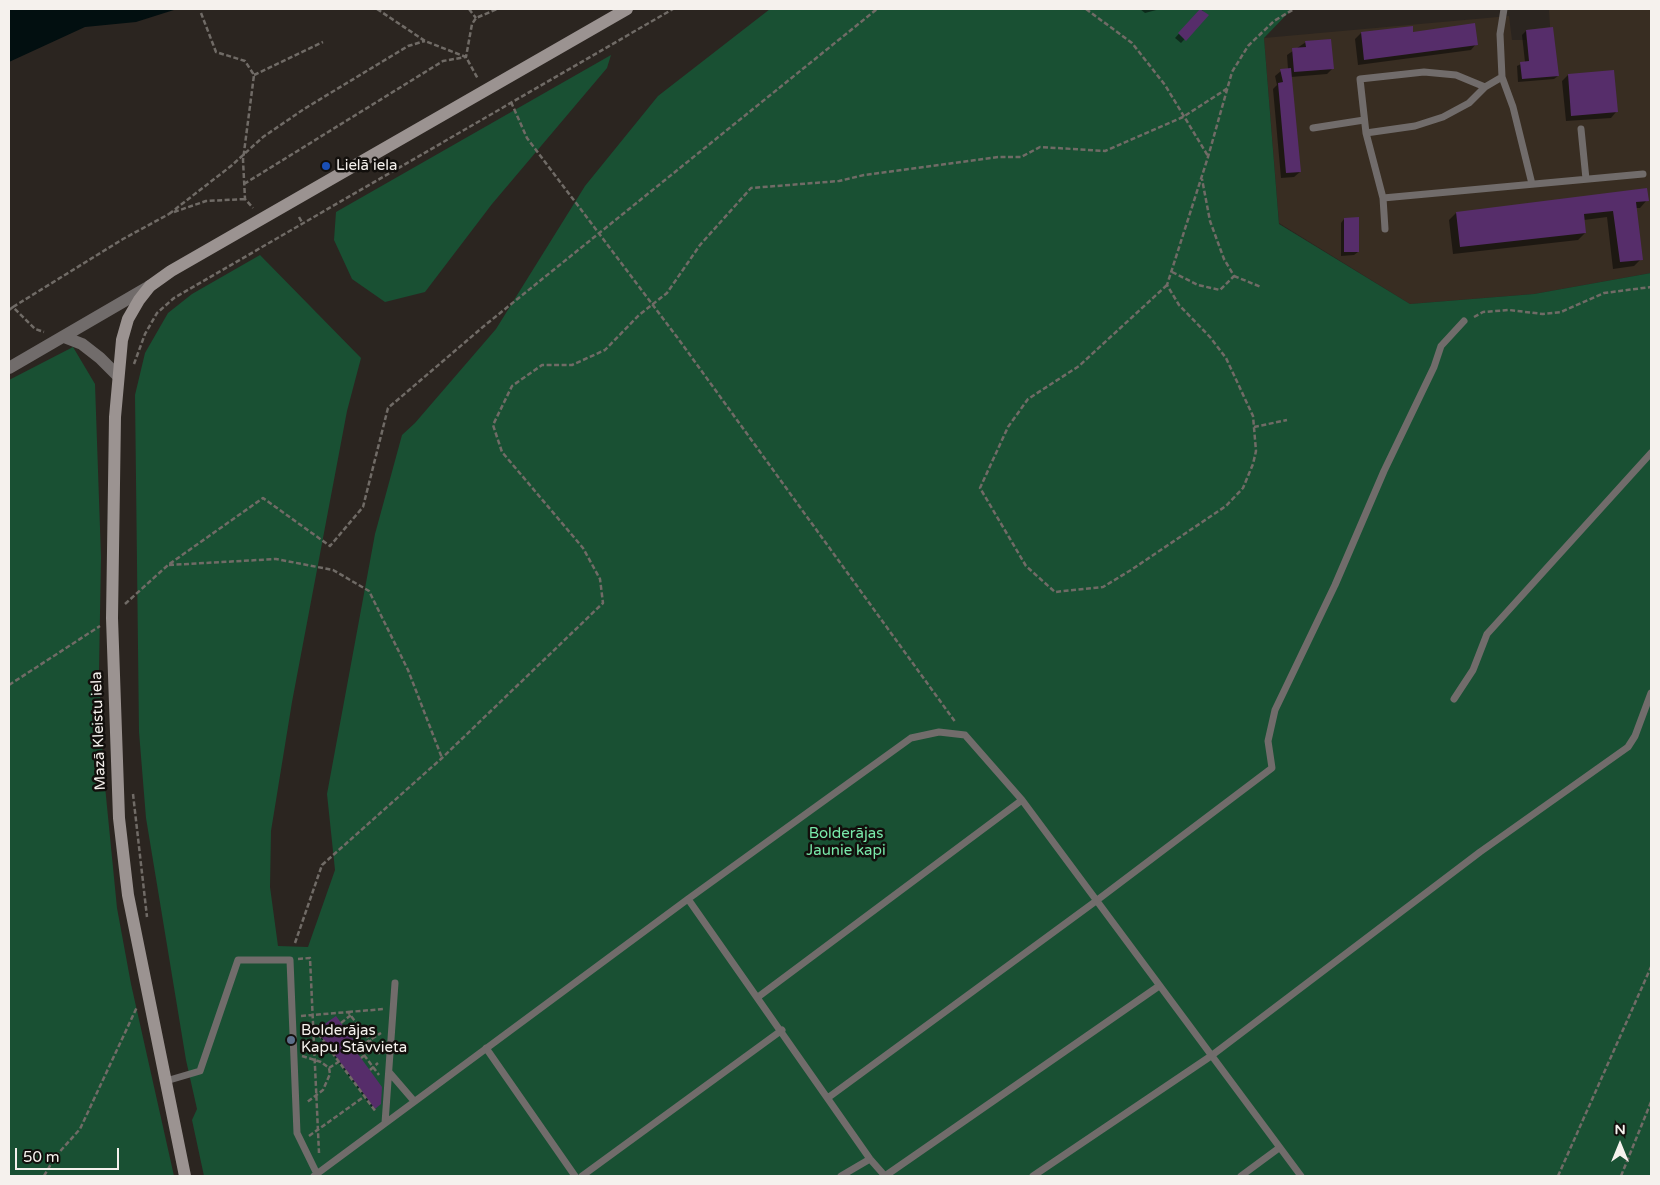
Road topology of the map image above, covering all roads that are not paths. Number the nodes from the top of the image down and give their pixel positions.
1 (627, 9) edge
2 (1504, 9) edge
3 (1502, 77) junction
4 (1485, 87) junction
5 (1364, 120) junction
6 (1312, 128) dead end
7 (1580, 129) dead end
8 (1366, 133) junction
9 (1643, 174) dead end
10 (1586, 179) junction
11 (1532, 184) junction
12 (1383, 198) junction
13 (1385, 229) dead end
14 (150, 286) junction
15 (1464, 321) road end
16 (64, 337) junction
17 (9, 368) edge
18 (118, 376) junction
19 (1651, 453) edge
20 (1651, 693) edge
21 (1454, 699) dead end
22 (1022, 800) junction
23 (688, 899) junction
24 (1096, 901) junction
25 (395, 982) dead end
26 (1159, 986) junction
27 (758, 997) junction
28 (782, 1030) junction
29 (486, 1048) junction
30 (1211, 1056) junction
31 (389, 1072) junction
32 (166, 1081) junction
33 (829, 1097) junction
34 (414, 1101) junction
35 (384, 1123) junction
36 (1278, 1148) junction
37 (870, 1159) junction
38 (316, 1175) edge
39 (185, 1176) edge
40 (575, 1176) edge
41 (582, 1176) edge
42 (841, 1176) edge
43 (885, 1176) edge
44 (1033, 1176) edge
45 (1241, 1176) edge
46 (1300, 1176) edge

1 - 14 main road
2 - 3 lane
3 - 4 lane
3 - 11 lane
4 - 5 lane
4 - 8 lane
5 - 6 lane
5 - 8 lane
7 - 10 lane
8 - 12 lane
9 - 10 lane
10 - 11 lane
11 - 12 lane
12 - 13 lane
14 - 16 street
14 - 18 main road, Mazā Kleistu iela
15 - 24 lane
16 - 17 street
16 - 18 street
18 - 32 main road, Mazā Kleistu iela
19 - 21 lane
20 - 30 lane
22 - 23 lane
22 - 24 lane
22 - 27 lane
23 - 27 lane
23 - 29 lane
24 - 26 lane
24 - 33 lane
25 - 31 lane
26 - 30 lane
26 - 43 lane
27 - 28 lane
28 - 33 lane
28 - 41 lane
29 - 34 lane
29 - 40 lane
30 - 36 lane
30 - 44 lane
31 - 34 lane
31 - 35 lane
32 - 38 lane
32 - 39 main road, Mazā Kleistu iela
33 - 37 lane
34 - 35 lane
35 - 38 lane
36 - 45 lane
36 - 46 lane
37 - 42 lane
37 - 43 lane

